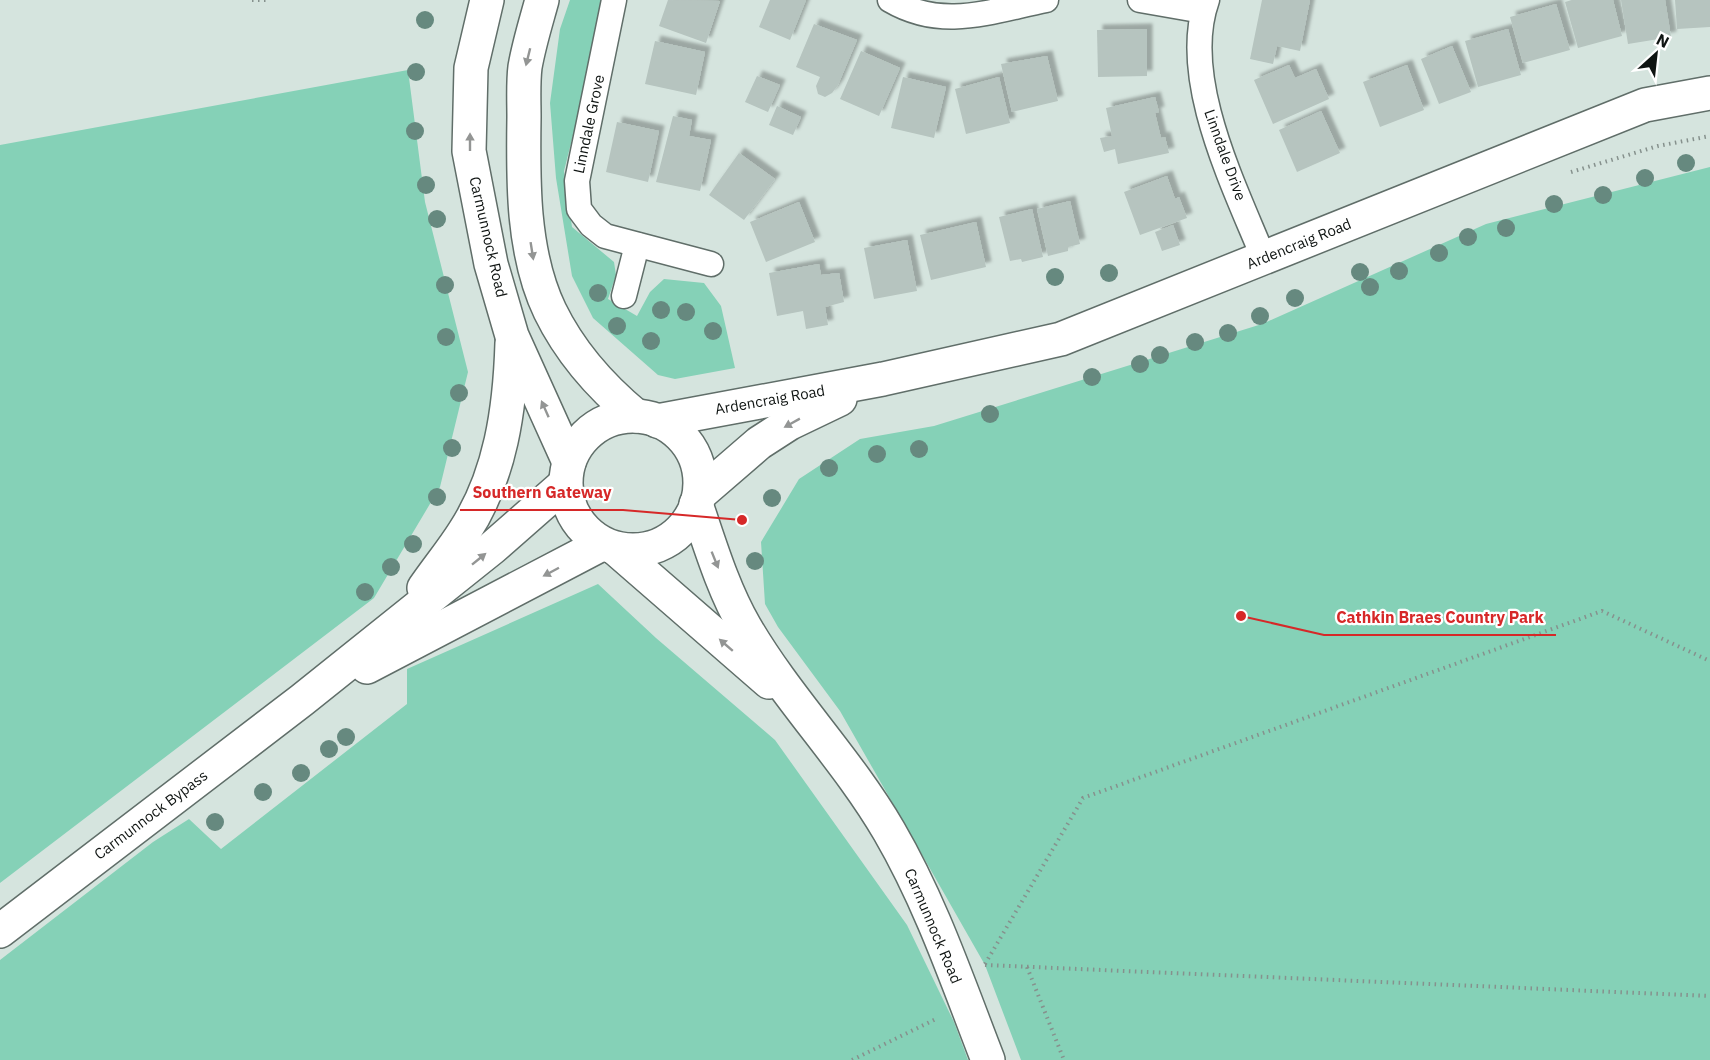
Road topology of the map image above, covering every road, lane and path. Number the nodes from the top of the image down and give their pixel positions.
1 (252, 0) edge
2 (270, 0) edge
3 (487, 0) edge
4 (542, 0) edge
5 (614, 0) edge
6 (890, 0) edge
7 (1046, 0) edge
8 (1140, 0) edge
9 (1011, 3) edge
10 (1205, 6) edge
11 (1710, 93) edge
12 (638, 245) junction
13 (1264, 259) junction
14 (711, 264) dead end
15 (624, 296) dead end
16 (512, 336) junction
17 (882, 379) junction
18 (647, 418) junction
19 (567, 473) junction
20 (698, 499) junction
21 (609, 546) junction
22 (398, 623) junction
23 (1710, 661) edge
24 (302, 700) junction
25 (802, 711) junction
26 (0, 931) edge
27 (985, 965) junction
28 (1027, 967) junction
29 (963, 996) junction
30 (1710, 996) edge
31 (852, 1060) edge
32 (988, 1060) edge
33 (1064, 1060) edge

1 - 2 path
16 -> 3 main road, Carmunnock Road
4 -> 18 main road
5 - 12 street, Linndale Grove
6 - 9 street
7 - 9 street
8 - 10 street, Linndale Drive
10 - 13 street, Linndale Drive
11 - 13 main road, Ardencraig Road
12 - 14 street, Linndale Grove
12 - 15 street
13 - 17 main road, Ardencraig Road
19 -> 16 main road, Carmunnock Road
16 - 22 main road
17 - 18 main road, Ardencraig Road
17 -> 20 main road, Ardencraig Road
18 - 19 main road
18 - 20 main road
19 - 21 main road
22 -> 19 main road, Carmunnock Bypass
20 - 21 main road
20 -> 25 main road, Carmunnock Road
21 -> 24 main road, Carmunnock Bypass
25 -> 21 main road, Carmunnock Road
22 - 24 main road, Carmunnock Bypass
23 - 27 path
24 - 26 main road, Carmunnock Bypass
25 - 29 main road, Carmunnock Road
27 - 28 path
27 - 29 path
28 - 30 path
28 - 33 path
29 - 31 path
29 - 32 main road, Carmunnock Road

